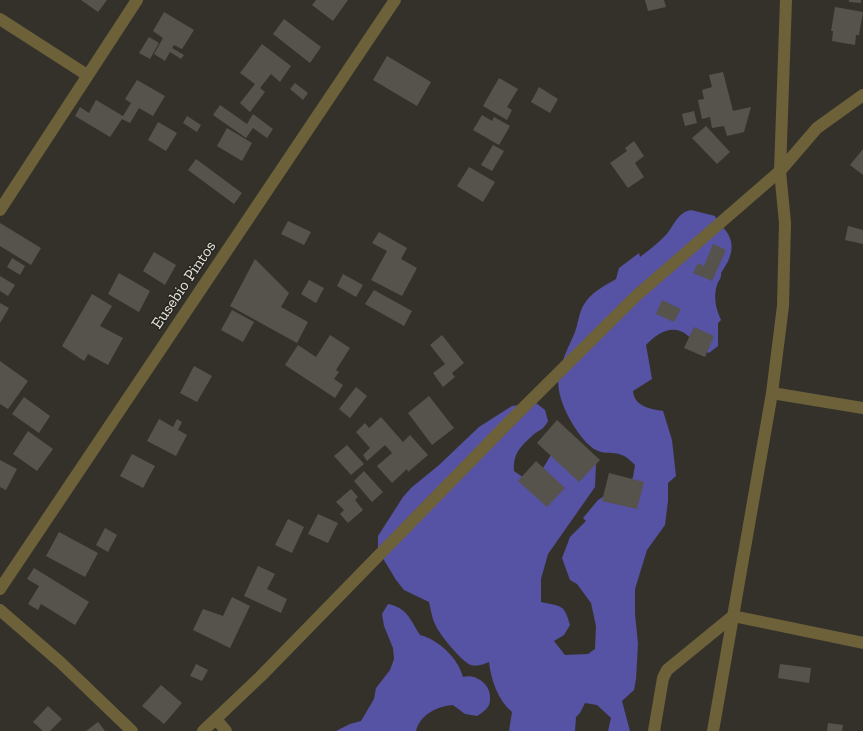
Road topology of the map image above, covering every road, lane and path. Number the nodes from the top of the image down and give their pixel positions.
1 (137, 0) edge
2 (396, 0) edge
3 (786, 0) edge
4 (0, 19) edge
5 (87, 75) junction
6 (863, 95) edge
7 (780, 171) junction
8 (0, 210) edge
9 (772, 393) junction
10 (863, 408) edge
11 (0, 589) edge
12 (0, 610) edge
13 (732, 616) junction
14 (863, 643) edge
15 (216, 719) junction
16 (132, 731) edge
17 (203, 731) edge
18 (226, 731) edge
19 (654, 731) edge
20 (713, 731) edge

1 - 5 street
2 - 11 street, Eusebio Pintos
3 - 7 street
4 - 5 street
5 - 8 street
6 - 7 street
7 - 9 street
7 - 15 street
9 - 10 street
9 - 13 street
12 - 16 street
13 - 14 street
13 - 19 street
13 - 20 street
15 - 17 street
15 - 18 street

